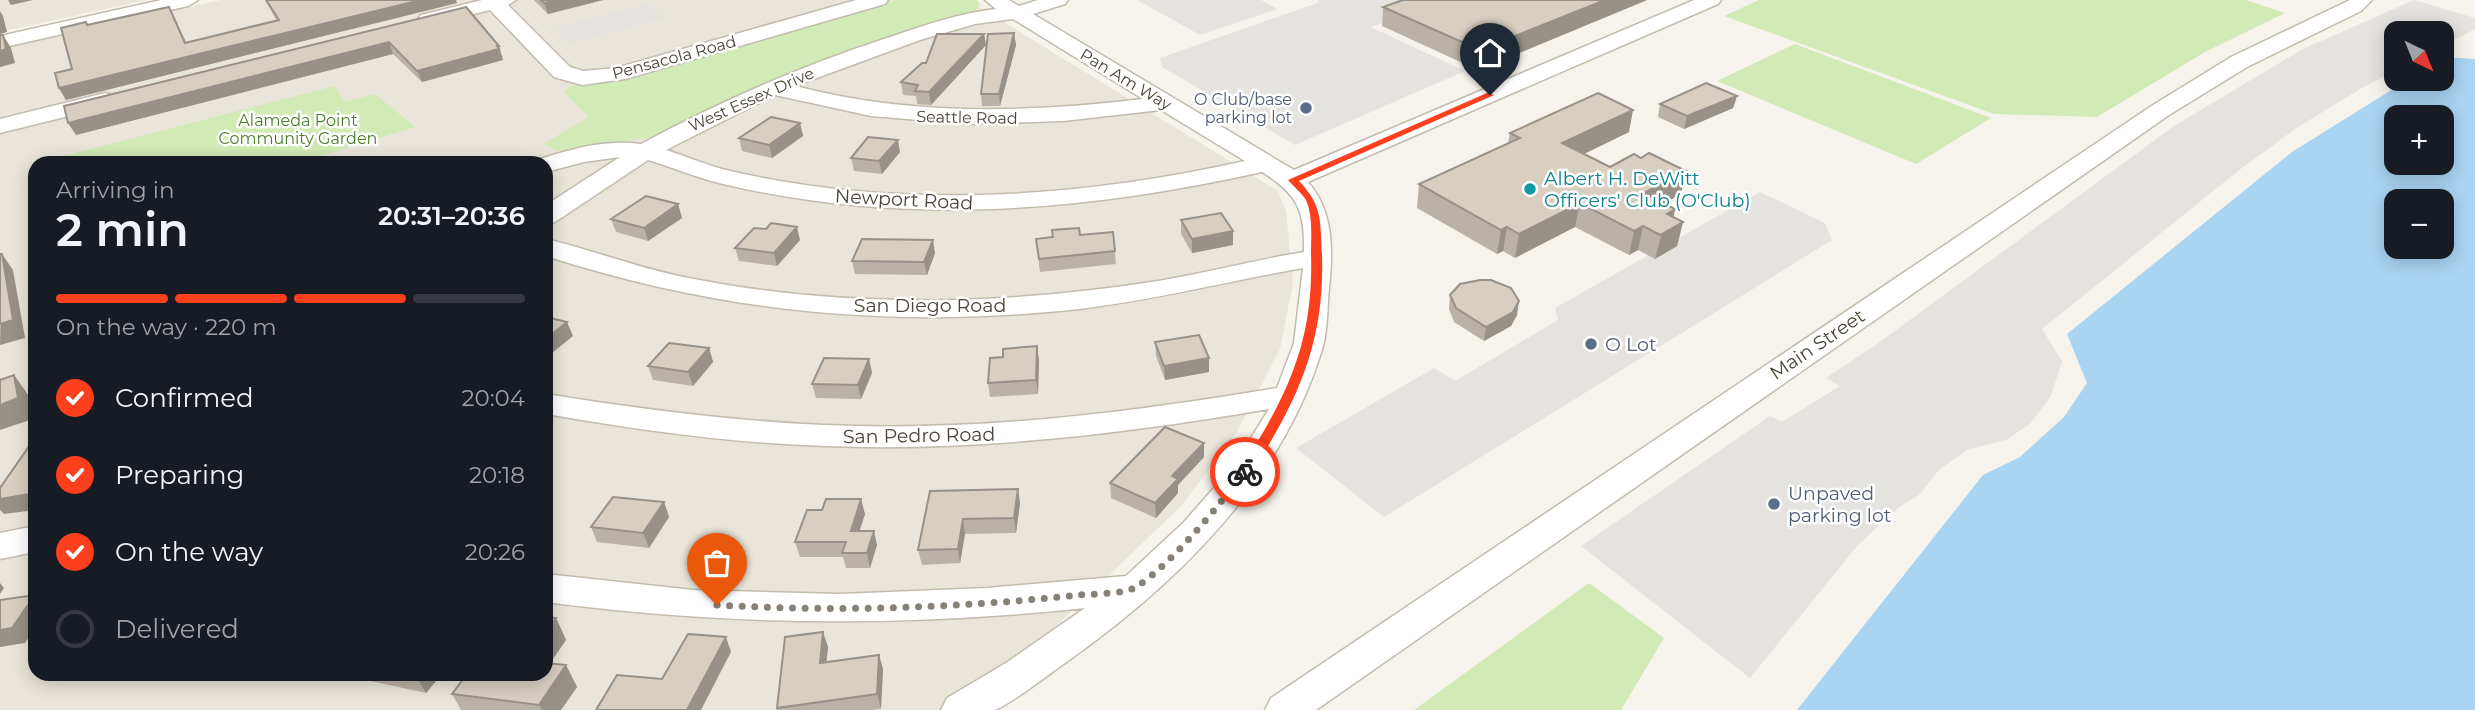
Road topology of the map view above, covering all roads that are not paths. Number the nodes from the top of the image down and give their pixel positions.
1 (188, 0) edge
2 (878, 0) edge
3 (1058, 0) edge
4 (1711, 0) edge
5 (2362, 0) edge
6 (501, 1) edge
7 (1005, 4) edge
8 (404, 25) edge
9 (0, 42) edge
10 (771, 87) junction
11 (124, 95) edge
12 (1165, 103) junction
13 (0, 126) edge
14 (644, 151) junction
15 (553, 163) edge
16 (1279, 172) junction
17 (553, 212) edge
18 (553, 249) edge
19 (1317, 258) junction
20 (1291, 396) junction
21 (553, 405) edge
22 (28, 540) edge
23 (0, 546) edge
24 (553, 589) edge
25 (1134, 589) junction
26 (961, 710) edge
27 (1285, 710) edge

1 - 9 street
2 - 6 street, Pensacola Road
3 - 7 street, West Essex Drive
4 - 16 street, Newport Road
5 - 27 street, Main Street
6 - 8 street
7 - 10 street, West Essex Drive
7 - 12 street, Pan Am Way
10 - 12 street, Seattle Road
10 - 14 street, West Essex Drive
11 - 13 street
12 - 16 street, Pan Am Way
14 - 15 street, Newport Road
14 - 16 street, Newport Road
14 - 17 street, West Essex Drive
16 - 19 street
18 - 19 street, San Diego Road
19 - 20 street
20 - 21 street, San Pedro Road
20 - 25 street
22 - 23 street
24 - 25 street
25 - 26 street

